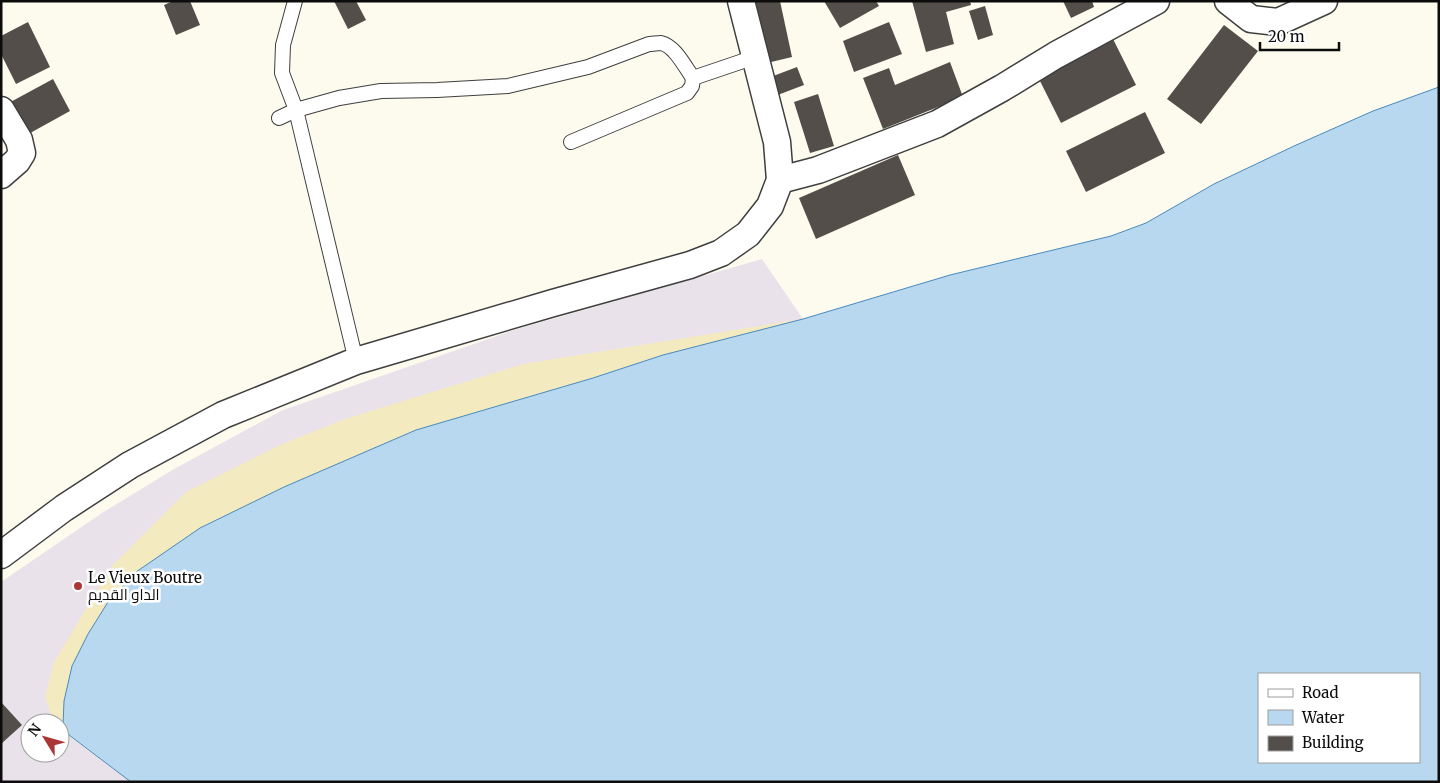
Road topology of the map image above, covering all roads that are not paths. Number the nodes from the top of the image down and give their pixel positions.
1 (296, 1) edge
2 (741, 1) edge
3 (1156, 1) edge
4 (1228, 1) edge
5 (1324, 1) edge
6 (755, 57) junction
7 (693, 78) junction
8 (1, 110) edge
9 (296, 110) junction
10 (280, 118) dead end
11 (571, 142) dead end
12 (1, 175) edge
13 (780, 180) junction
14 (356, 362) junction
15 (1, 555) edge

1 - 9 lane
2 - 6 street
3 - 13 street
4 - 5 street
6 - 7 lane
6 - 13 street
7 - 9 lane
7 - 11 lane
8 - 12 street
9 - 10 lane
9 - 14 lane
13 - 14 street
14 - 15 street

